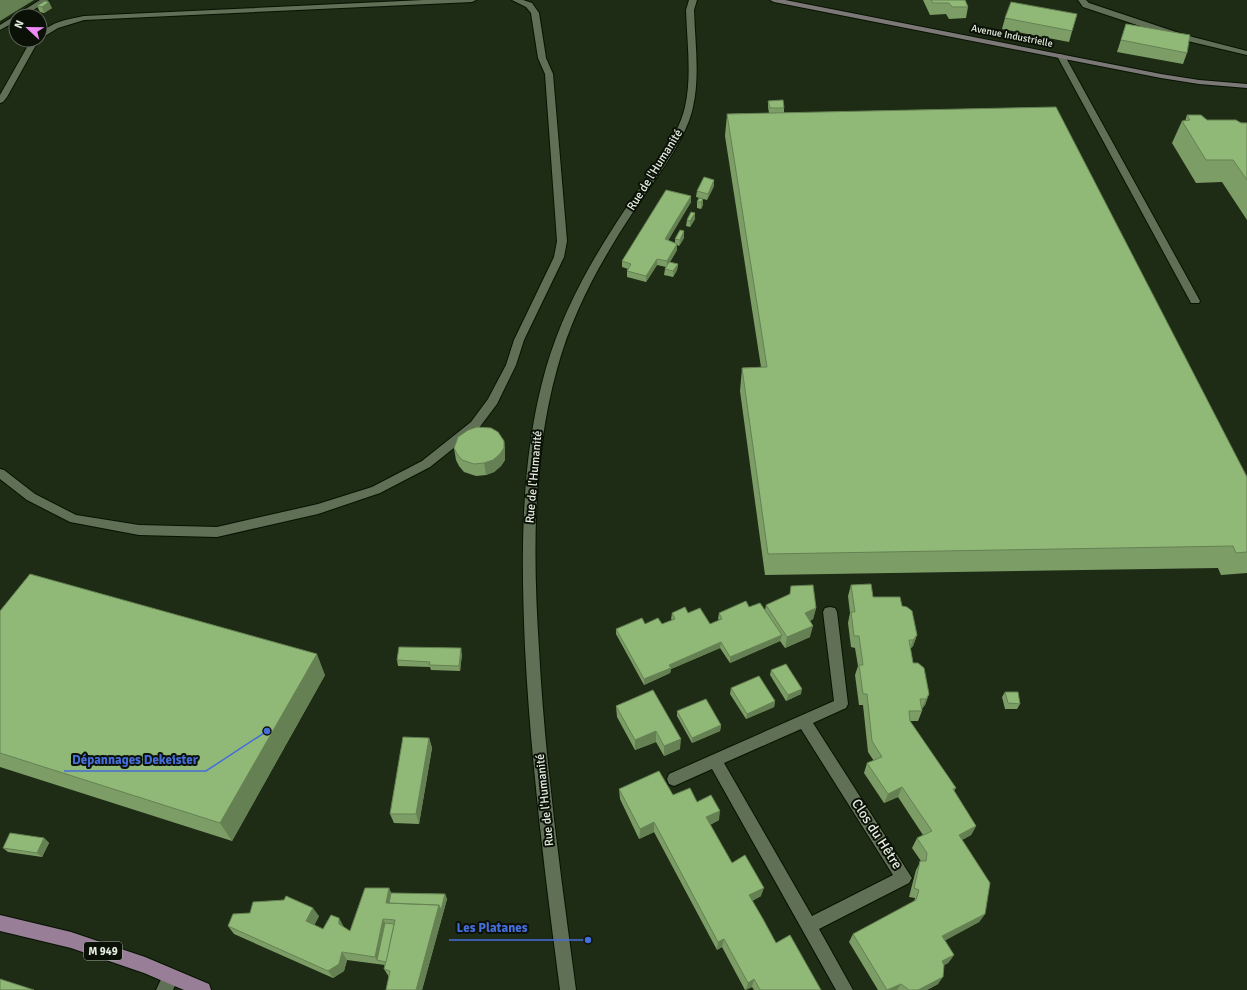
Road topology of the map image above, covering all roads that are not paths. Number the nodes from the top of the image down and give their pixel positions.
1 (45, 0) edge
2 (472, 0) edge
3 (516, 0) edge
4 (693, 0) edge
5 (774, 0) edge
6 (1094, 0) edge
7 (1084, 3) edge
8 (32, 8) edge
9 (48, 30) edge
10 (31, 48) edge
11 (1247, 53) edge
12 (1061, 56) junction
13 (1247, 86) edge
14 (0, 100) edge
15 (1195, 301) dead end
16 (0, 473) edge
17 (830, 612) dead end
18 (804, 721) junction
19 (715, 761) junction
20 (674, 779) dead end
21 (0, 923) edge
22 (809, 926) junction
23 (167, 984) edge
24 (203, 990) edge
25 (568, 990) edge
26 (845, 990) edge

1 - 8 street
2 - 9 street
3 - 16 street
4 - 25 street, Rue de l'Humanité
5 - 12 street, Avenue Industrielle
6 - 7 street
7 - 11 street
10 - 14 street
12 - 13 street, Avenue Industrielle
12 - 15 street
17 - 18 street
18 - 19 street
18 - 22 street, Clos du Hêtre
19 - 20 street
19 - 22 street
21 - 23 main road, M 949
22 - 26 street
23 - 24 main road, M 949

